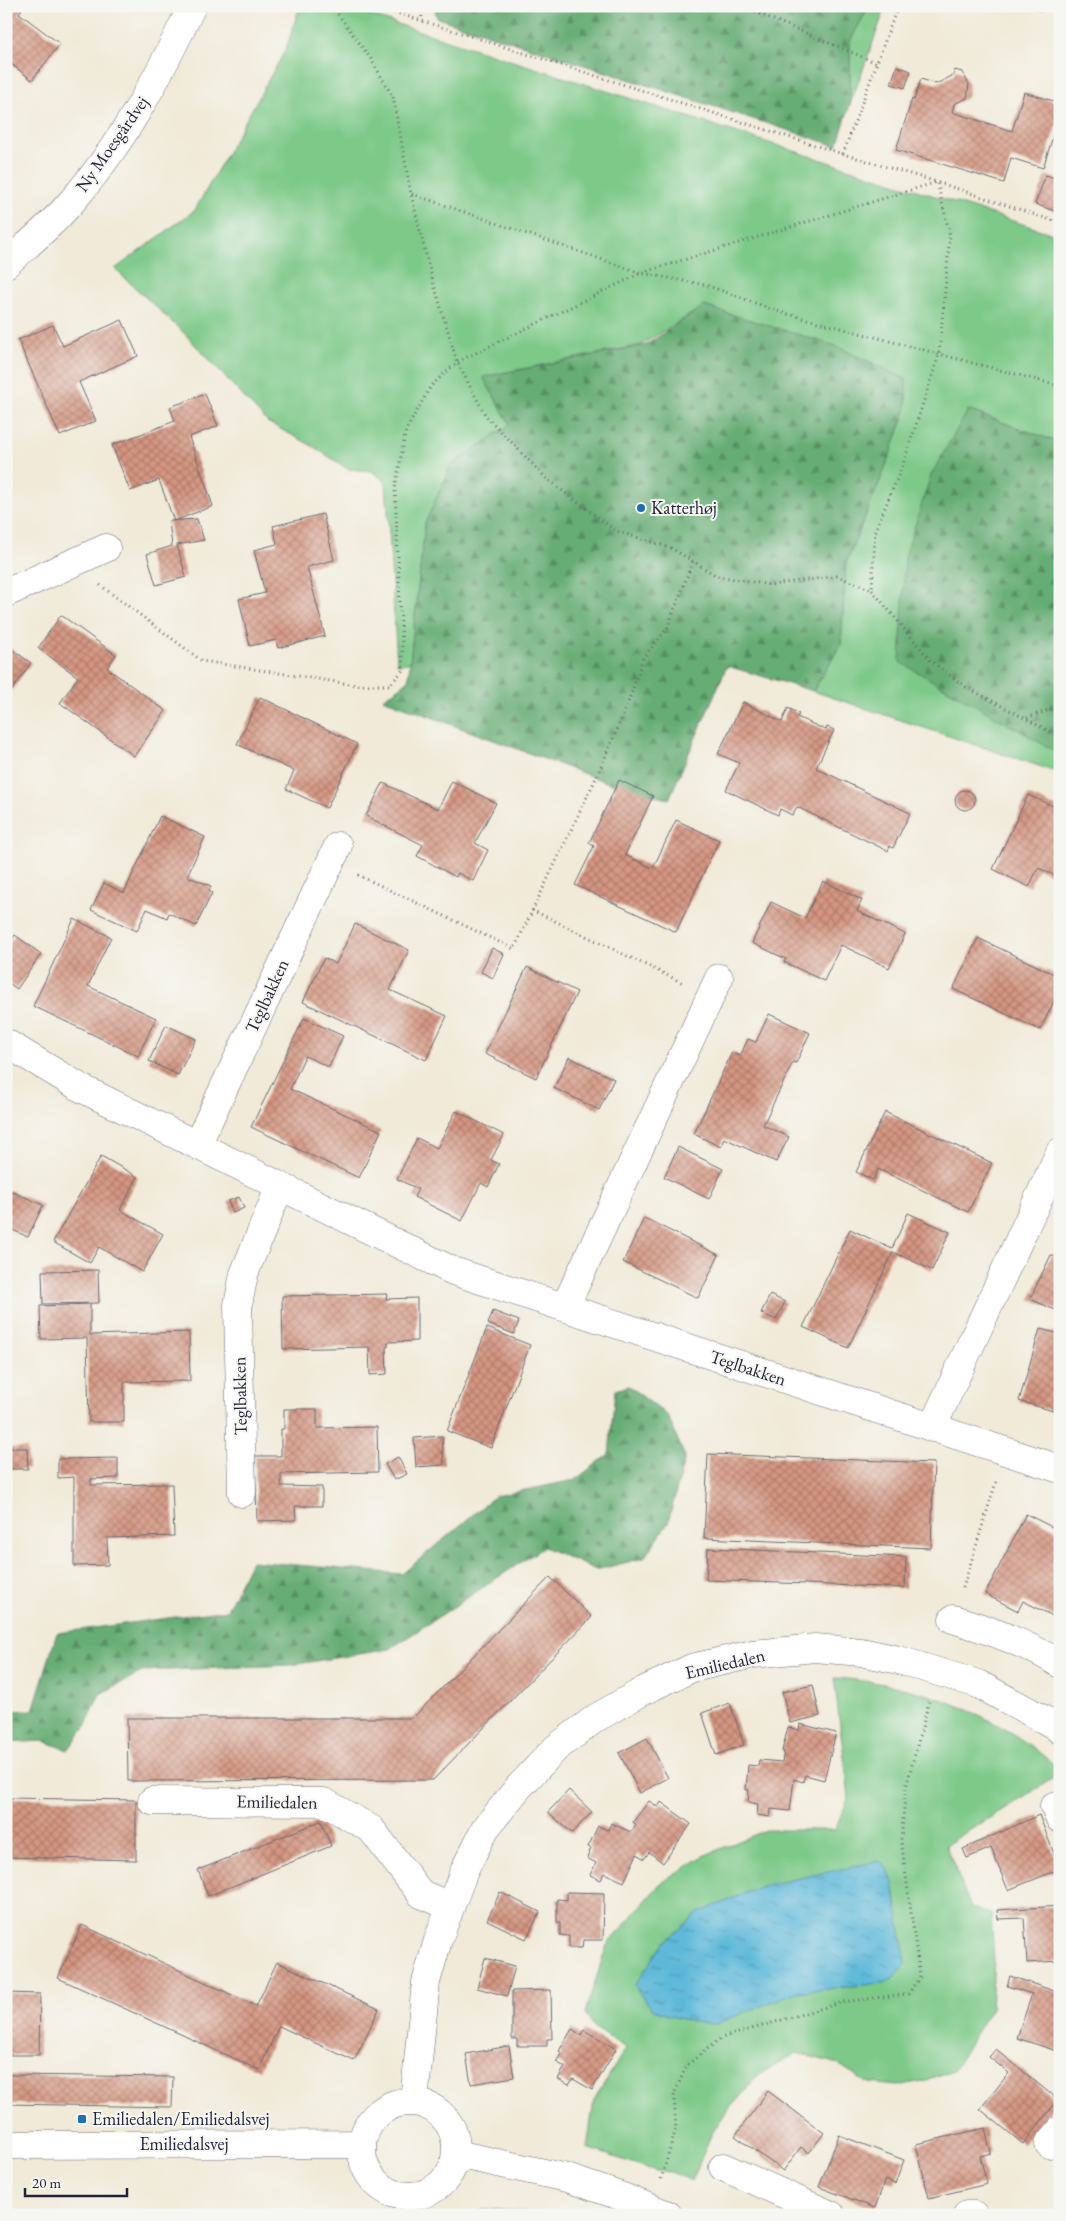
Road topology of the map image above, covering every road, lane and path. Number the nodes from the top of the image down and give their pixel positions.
1 (192, 6) edge
2 (332, 6) edge
3 (375, 6) edge
4 (422, 6) edge
5 (741, 6) edge
6 (898, 6) edge
7 (422, 21) junction
8 (877, 63) junction
9 (843, 154) junction
10 (936, 182) junction
11 (411, 194) junction
12 (1060, 223) edge
13 (6, 264) edge
14 (641, 273) junction
15 (939, 355) junction
16 (457, 362) junction
17 (1060, 386) edge
18 (106, 548) dead end
19 (693, 561) junction
20 (72, 564) junction
21 (872, 590) junction
22 (6, 593) edge
23 (1060, 703) edge
24 (1026, 718) junction
25 (1060, 736) edge
26 (334, 854) joint
27 (532, 910) junction
28 (715, 987) joint
29 (6, 1043) edge
30 (196, 1145) junction
31 (1060, 1152) edge
32 (280, 1186) junction
33 (565, 1307) junction
34 (932, 1428) junction
35 (1060, 1469) edge
36 (997, 1479) dead end
37 (242, 1493) dead end
38 (953, 1619) joint
39 (1060, 1664) edge
40 (937, 1672) junction
41 (1060, 1730) edge
42 (152, 1801) dead end
43 (450, 1906) junction
44 (414, 2102) junction
45 (362, 2144) junction
46 (6, 2145) edge
47 (456, 2154) junction
48 (723, 2167) dead end
49 (402, 2206) edge
50 (659, 2211) edge
51 (831, 2215) edge
52 (967, 2215) edge
53 (974, 2215) edge

1 - 13 street, Ny Moesgårdvej
2 - 11 path
3 - 7 path
4 - 7 path
5 - 8 path
6 - 8 path
7 - 9 path
8 - 9 path
9 - 10 path
10 - 12 path
10 - 14 path
10 - 15 path
11 - 14 path
11 - 16 path
14 - 15 path
14 - 16 path
15 - 17 path
15 - 21 path
16 - 19 path
16 - 20 path
18 - 20 street
19 - 21 path
19 - 27 path
20 - 22 street
21 - 24 path
23 - 24 path
24 - 25 path
26 - 27 path
26 - 30 street, Teglbakken
27 - 28 path
28 - 33 street
29 - 30 street, Teglbakken
30 - 32 street, Teglbakken
31 - 34 street
32 - 33 street, Teglbakken
32 - 37 street, Teglbakken
33 - 34 street, Teglbakken
34 - 35 street, Teglbakken
36 - 38 path
38 - 39 street
40 - 41 street, Emiliedalen
40 - 43 street, Emiliedalen
40 - 50 path
42 - 43 street, Emiliedalen
43 - 44 street, Emiliedalen
44 - 45 street
44 - 47 street
45 - 46 street, Emiliedalsvej
45 - 49 street
47 - 49 street
47 - 50 street
48 - 51 street
52 - 53 street

